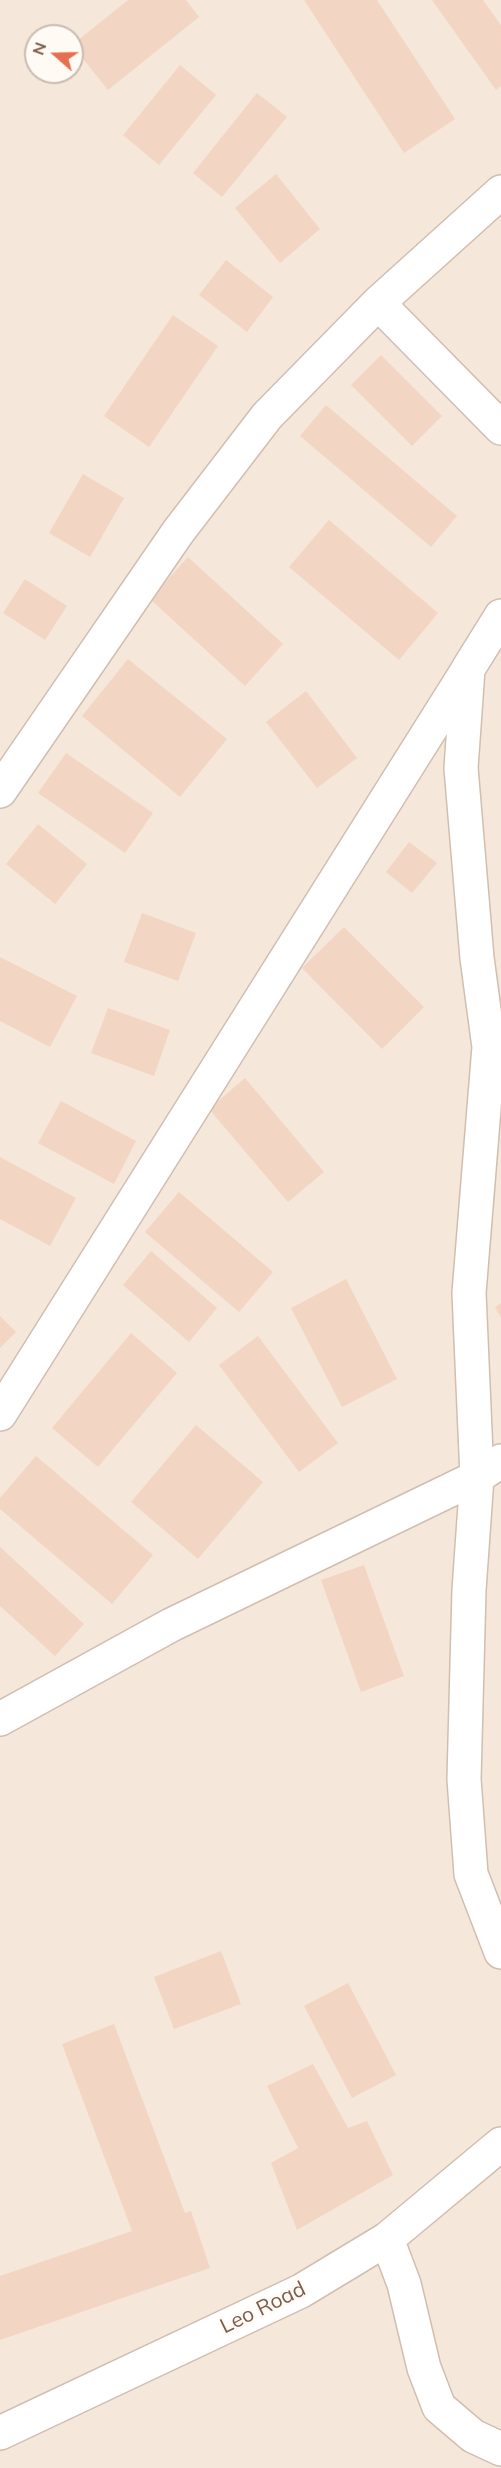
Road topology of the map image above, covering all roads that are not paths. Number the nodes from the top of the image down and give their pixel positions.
1 (501, 192) edge
2 (378, 303) junction
3 (501, 428) edge
4 (501, 616) edge
5 (468, 669) junction
6 (0, 792) edge
7 (495, 1043) edge
8 (0, 1414) edge
9 (489, 1469) edge
10 (0, 1719) edge
11 (501, 1952) edge
12 (501, 2144) edge
13 (387, 2239) junction
14 (0, 2433) edge
15 (501, 2449) edge

1 - 2 street
2 - 3 street
2 - 6 street
4 - 5 street
5 - 7 street
5 - 8 street
7 - 9 street
9 - 10 street
9 - 11 street
12 - 13 street, Leo Road
13 - 14 street, Leo Road
13 - 15 street

